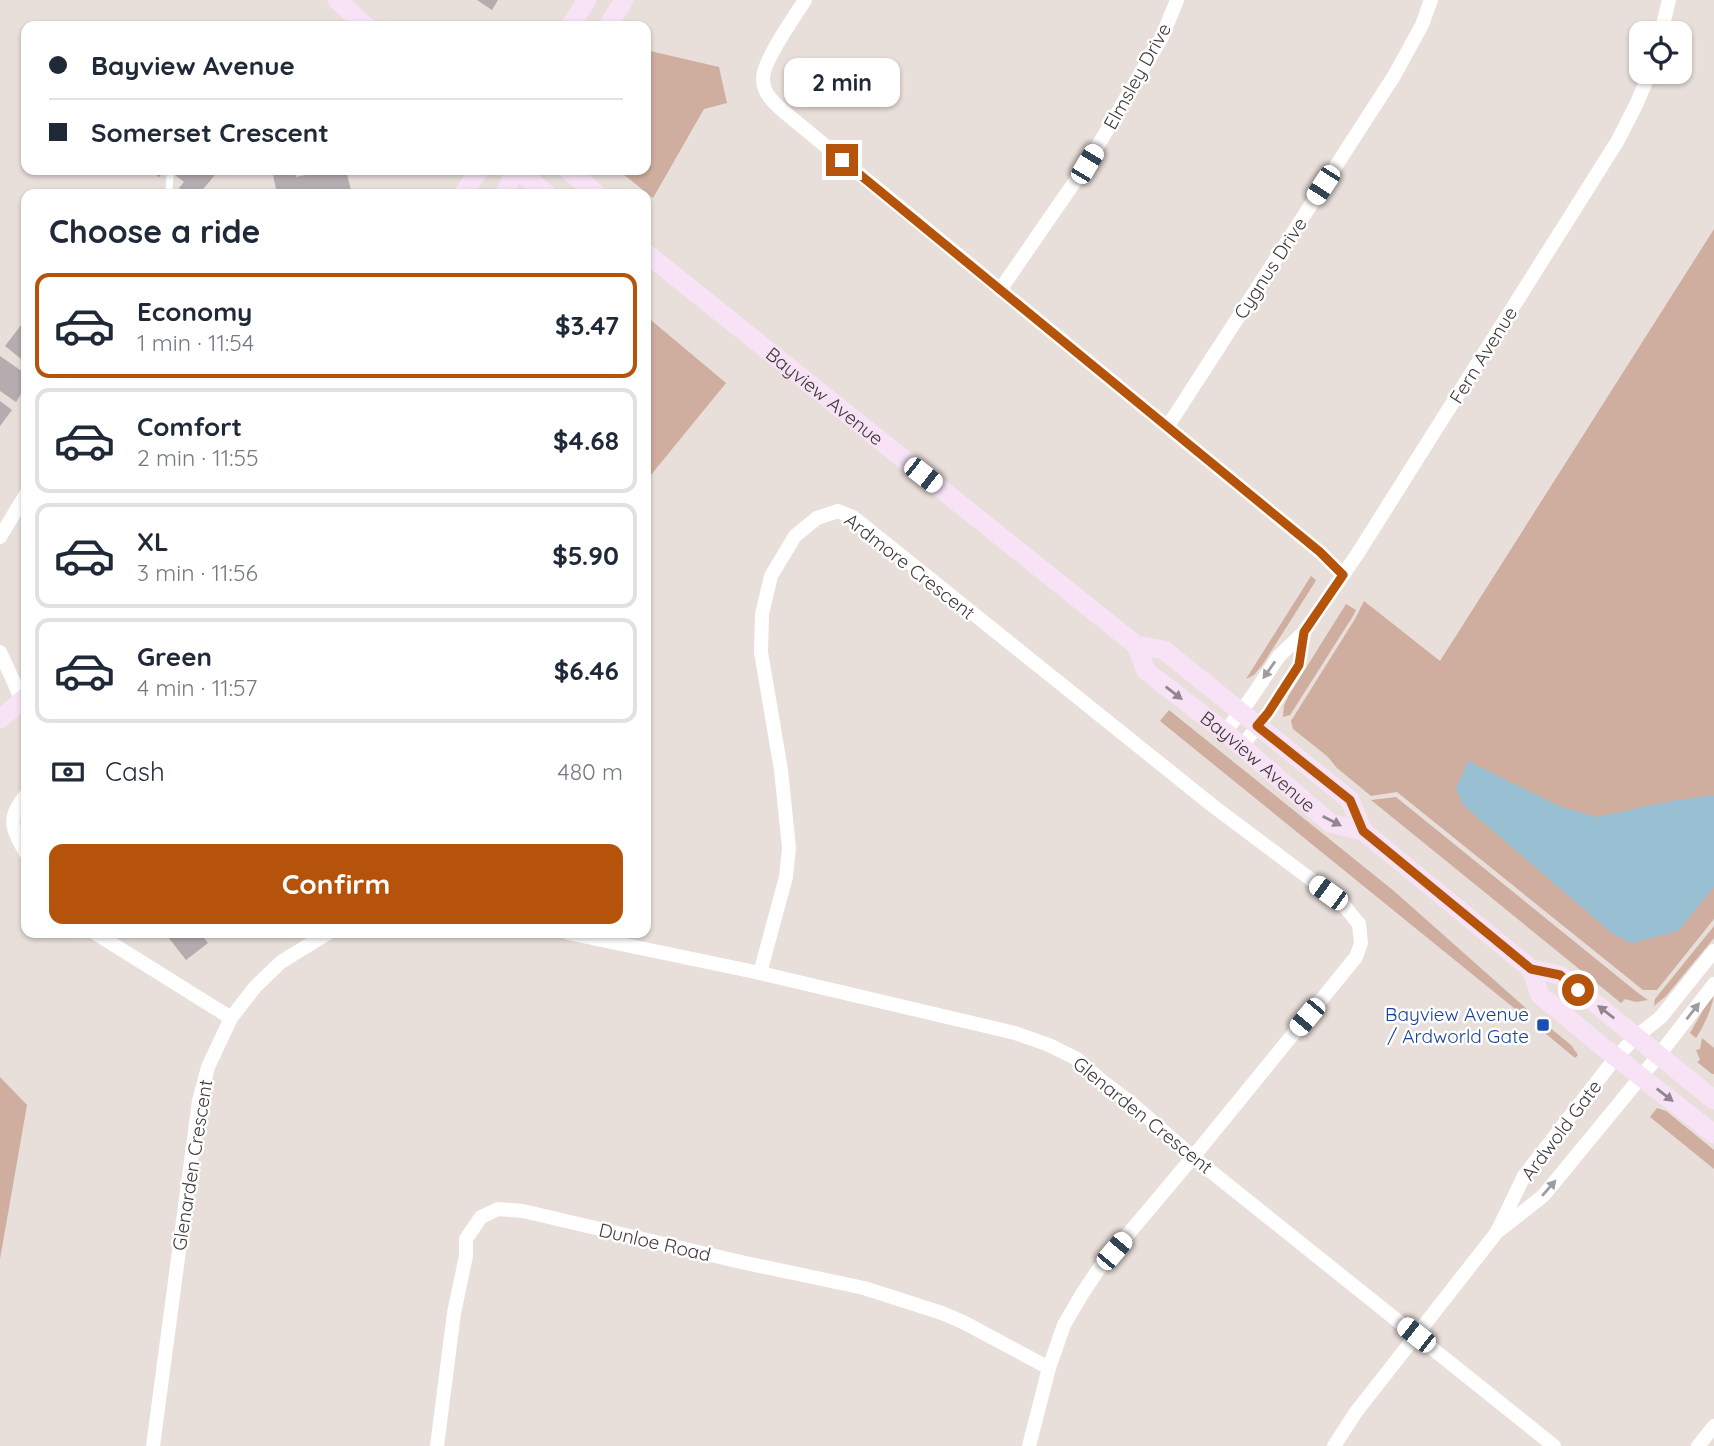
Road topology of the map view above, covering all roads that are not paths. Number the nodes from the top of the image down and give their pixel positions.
1 (337, 0) edge
2 (587, 0) edge
3 (624, 0) edge
4 (805, 0) edge
5 (1177, 0) edge
6 (1431, 0) edge
7 (1669, 0) edge
8 (360, 21) edge
9 (573, 21) edge
10 (611, 21) edge
11 (1664, 21) edge
12 (1645, 84) edge
13 (522, 175) edge
14 (574, 175) edge
15 (541, 189) edge
16 (591, 189) edge
17 (651, 257) edge
18 (1000, 290) junction
19 (1168, 426) junction
20 (21, 502) edge
21 (0, 537) edge
22 (1343, 575) junction
23 (1304, 632) junction
24 (1136, 645) junction
25 (0, 652) edge
26 (21, 693) edge
27 (21, 702) edge
28 (1240, 712) junction
29 (0, 719) edge
30 (1257, 726) junction
31 (1225, 732) junction
32 (1241, 747) junction
33 (21, 801) edge
34 (1363, 831) junction
35 (21, 844) edge
36 (103, 938) edge
37 (320, 938) edge
38 (592, 938) edge
39 (1714, 951) edge
40 (1531, 969) junction
41 (760, 973) junction
42 (1714, 984) edge
43 (230, 1018) junction
44 (1636, 1037) junction
45 (1659, 1055) junction
46 (1616, 1057) junction
47 (1641, 1076) junction
48 (1714, 1100) edge
49 (1714, 1134) edge
50 (1193, 1157) junction
51 (1497, 1232) junction
52 (1416, 1335) junction
53 (1049, 1368) junction
54 (1714, 1426) edge
55 (153, 1446) edge
56 (437, 1446) edge
57 (1028, 1446) edge
58 (1334, 1446) edge
59 (1553, 1446) edge
60 (1698, 1446) edge

1 - 8 main road
2 - 9 main road
3 - 10 main road
4 - 18 street
5 - 18 street, Elmsley Drive
6 - 19 street, Cygnus Drive
7 - 11 street
12 - 22 street, Fern Avenue
13 - 15 main road
14 - 16 main road
17 - 24 main road, Bayview Avenue
18 - 19 street
19 - 22 street
20 - 21 street
22 - 23 street, Fern Avenue
23 -> 28 street, Fern Avenue
23 - 30 street, Fern Avenue
24 - 28 main road, Bayview Avenue
24 -> 31 main road, Bayview Avenue
25 - 26 street
27 - 29 main road
28 - 30 main road, Bayview Avenue
28 - 31 street, Fern Avenue
30 - 32 street, Fern Avenue
30 - 34 main road, Bayview Avenue
31 - 32 main road, Bayview Avenue
32 -> 34 main road, Bayview Avenue
33 - 35 street
34 - 40 main road, Bayview Avenue
36 - 43 street
37 - 43 street, Glenarden Crescent
38 - 41 street, Glenarden Crescent
39 - 44 street, Ardwold Gate
44 -> 40 main road, Bayview Avenue
40 - 46 main road, Bayview Avenue
41 - 50 street, Glenarden Crescent
41 - 50 street, Ardmore Crescent
45 -> 42 street, Ardwold Gate
43 - 55 street, Glenarden Crescent
44 - 45 main road, Bayview Avenue
44 - 46 street, Ardwold Gate
45 - 47 street, Ardwold Gate
45 - 48 main road, Bayview Avenue
46 - 47 main road, Bayview Avenue
46 - 51 street, Ardwold Gate
47 -> 49 main road, Bayview Avenue
51 -> 47 street, Ardwold Gate
50 - 52 street, Glenarden Crescent
50 - 53 street
51 - 52 street, Ardwold Gate
52 - 58 street, Ardwold Gate
52 - 59 street, Glenarden Crescent
53 - 56 street, Dunloe Road
53 - 57 street
54 - 60 street

